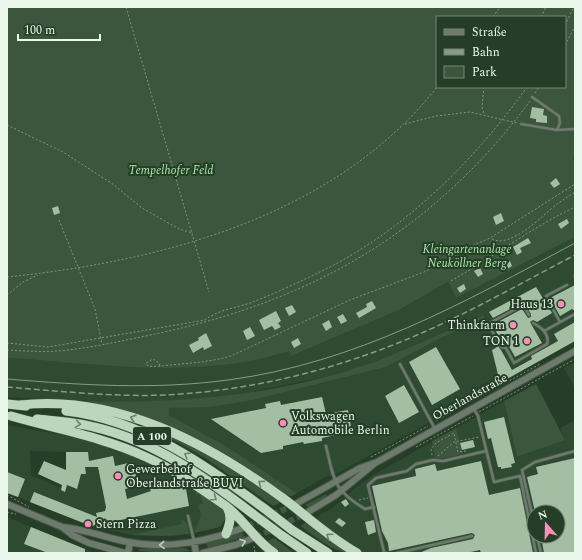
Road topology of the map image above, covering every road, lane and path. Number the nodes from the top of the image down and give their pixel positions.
1 (126, 7) edge
2 (500, 7) edge
3 (546, 7) edge
4 (574, 7) edge
5 (494, 16) edge
6 (542, 16) edge
7 (566, 22) edge
8 (575, 26) edge
9 (566, 43) edge
10 (436, 88) edge
11 (484, 88) edge
12 (526, 88) edge
13 (538, 88) edge
14 (532, 97) junction
15 (485, 115) junction
16 (503, 120) junction
17 (514, 123) junction
18 (404, 124) junction
19 (521, 124) dead end
20 (7, 125) edge
21 (558, 130) junction
22 (575, 130) edge
23 (575, 184) edge
24 (575, 192) edge
25 (575, 207) edge
26 (542, 218) junction
27 (59, 220) dead end
28 (546, 222) junction
29 (193, 234) junction
30 (490, 238) junction
31 (511, 238) junction
32 (196, 241) junction
33 (509, 245) junction
34 (78, 268) junction
35 (575, 273) edge
36 (39, 274) junction
37 (7, 277) edge
38 (575, 278) edge
39 (451, 281) dead end
40 (567, 285) dead end
41 (209, 292) dead end
42 (7, 295) edge
43 (575, 314) edge
44 (529, 315) dead end
45 (560, 322) junction
46 (533, 323) dead end
47 (544, 331) junction
48 (102, 338) junction
49 (7, 344) edge
50 (102, 344) junction
51 (7, 350) edge
52 (575, 351) edge
53 (541, 363) dead end
54 (400, 364) dead end
55 (160, 366) junction
56 (7, 404) edge
57 (20, 405) junction
58 (473, 408) junction
59 (9, 416) edge
60 (434, 426) junction
61 (482, 436) junction
62 (456, 442) junction
63 (326, 446) dead end
64 (486, 451) junction
65 (575, 451) edge
66 (468, 456) junction
67 (371, 457) dead end
68 (433, 460) junction
69 (377, 462) junction
70 (335, 483) junction
71 (341, 492) junction
72 (7, 495) edge
73 (371, 497) junction
74 (353, 502) junction
75 (7, 504) edge
76 (530, 504) edge
77 (292, 506) junction
78 (227, 507) junction
79 (374, 507) junction
80 (30, 508) dead end
81 (7, 512) edge
82 (16, 514) dead end
83 (303, 515) junction
84 (188, 516) dead end
85 (248, 526) junction
86 (62, 527) junction
87 (226, 534) junction
88 (472, 536) dead end
89 (103, 537) junction
90 (122, 541) junction
91 (255, 541) junction
92 (194, 542) junction
93 (130, 543) junction
94 (99, 546) junction
95 (121, 553) edge
96 (128, 553) edge
97 (196, 553) edge
98 (203, 553) edge
99 (255, 553) edge
100 (274, 553) edge
101 (308, 553) edge
102 (328, 553) edge
103 (357, 553) edge
104 (386, 553) edge
105 (397, 553) edge
106 (536, 553) edge

1 - 29 path
2 - 5 path
3 - 6 path
4 - 7 path
8 - 9 path
10 - 18 path
11 - 15 path
12 - 16 path
13 - 14 path
14 - 17 path
14 - 21 lane
15 - 16 path
15 - 18 path
16 - 17 path
16 - 48 path
17 - 50 path
18 - 32 path
19 - 21 lane
20 - 29 path
21 - 22 lane
23 - 30 path
24 - 26 path
25 - 28 path
26 - 28 path
26 - 31 path
27 - 34 path
28 - 33 path
29 - 32 path
30 - 31 path
30 - 55 path
31 - 33 path
32 - 34 path
32 - 41 path
33 - 39 path
34 - 36 path
34 - 48 path
35 - 38 path
36 - 37 path
36 - 42 path
40 - 45 lane
43 - 45 lane
44 - 47 lane
45 - 47 lane
46 - 47 lane
48 - 49 path
48 - 50 path
50 - 51 path
52 - 58 street, Oberlandstraße
53 - 60 path
54 - 60 lane
55 - 55 path
56 - 57 highway, A 100
77 -> 57 highway
102 -> 57 highway, A 100, bridge
58 - 60 street, Oberlandstraße
58 - 61 lane
59 -> 78 highway
59 -> 101 highway, A 100, bridge
60 - 67 path
60 - 69 street, Oberlandstraße
61 - 62 path
61 - 64 lane
62 - 66 path
62 - 68 path
62 - 68 path
63 - 70 lane
64 - 66 lane
64 - 106 lane
65 - 76 lane
66 - 68 lane
68 - 73 lane
69 - 70 street, Oberlandstraße
69 - 71 street, Oberlandstraße
70 - 71 lane
70 - 77 street, Oberlandstraße
71 - 74 lane
71 - 83 street, Oberlandstraße
72 - 80 path
73 - 74 path
73 - 79 lane
74 - 79 lane
75 - 86 street
77 - 83 highway
78 - 85 highway
78 - 87 highway
79 - 104 lane
81 - 82 path
103 -> 83 highway
84 - 92 lane
85 - 87 street
85 - 91 highway
86 - 89 street
86 - 94 street
87 - 92 street
88 - 105 lane
89 - 90 street
89 - 94 street
90 - 93 street
90 - 95 street
98 -> 91 street
91 - 99 path
91 - 100 highway
92 -> 93 street
92 - 97 street
93 - 96 street
94 - 95 street

